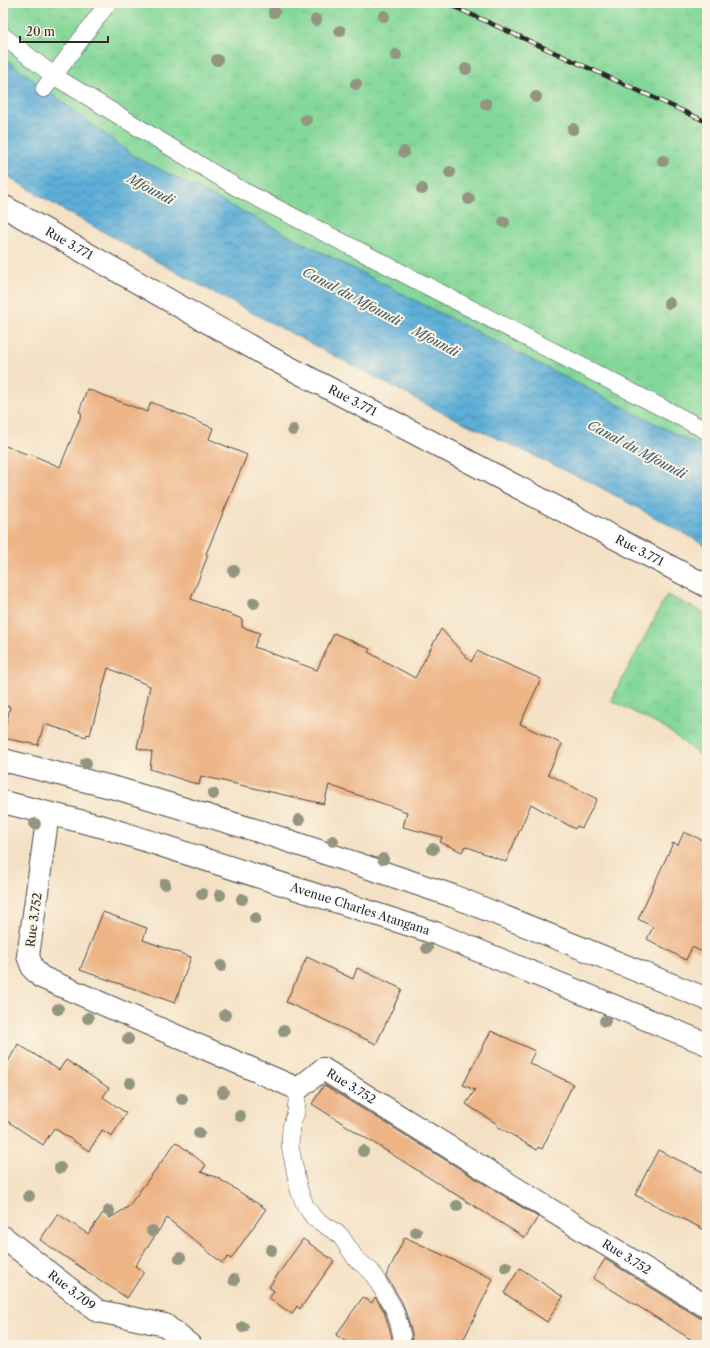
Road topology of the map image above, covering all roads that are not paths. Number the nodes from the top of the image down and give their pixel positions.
1 (108, 3) edge
2 (3, 36) edge
3 (49, 83) junction
4 (3, 206) edge
5 (707, 431) edge
6 (707, 586) edge
7 (3, 760) edge
8 (3, 802) edge
9 (48, 814) junction
10 (707, 999) edge
11 (707, 1044) edge
12 (298, 1089) junction
13 (3, 1237) edge
14 (707, 1307) edge
15 (190, 1345) edge
16 (401, 1345) edge

1 - 3 lane
2 - 3 lane
3 - 5 lane
4 - 6 main road, Rue 3.771
7 - 10 main road
8 - 9 main road, Avenue Charles Atangana
9 - 11 main road, Avenue Charles Atangana
9 - 12 main road, Rue 3.752
12 - 14 main road, Rue 3.752
12 - 16 lane
13 - 15 main road, Rue 3.709

